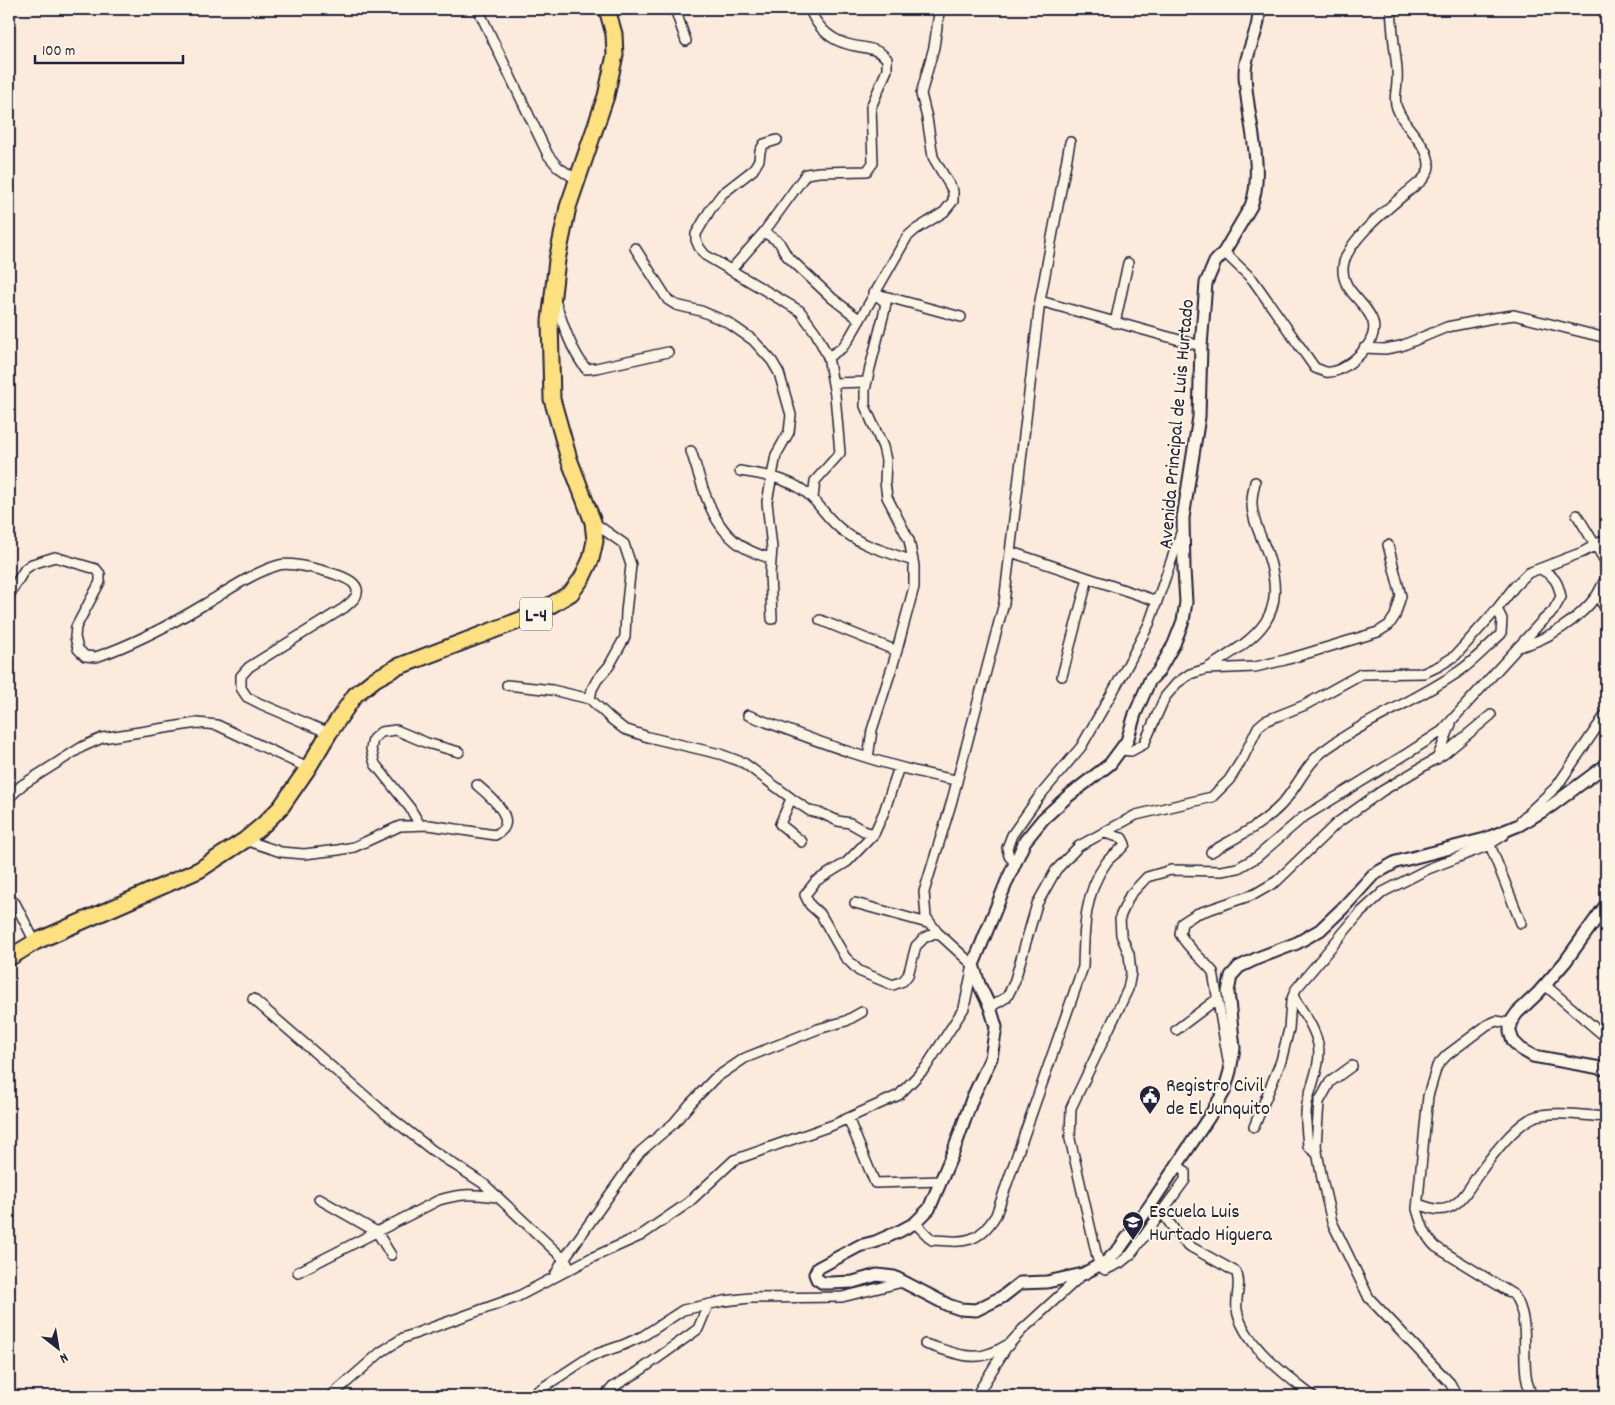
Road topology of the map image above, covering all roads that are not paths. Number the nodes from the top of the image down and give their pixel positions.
1 (478, 9) edge
2 (607, 9) edge
3 (675, 9) edge
4 (810, 9) edge
5 (938, 9) edge
6 (1258, 9) edge
7 (1391, 9) edge
8 (686, 41) dead end
9 (777, 140) dead end
10 (1070, 142) dead end
11 (577, 180) junction
12 (764, 232) junction
13 (635, 248) dead end
14 (1224, 252) junction
15 (1128, 262) dead end
16 (731, 270) junction
17 (553, 292) junction
18 (874, 293) junction
19 (1040, 301) junction
20 (961, 317) dead end
21 (860, 320) junction
22 (1116, 323) junction
23 (1606, 338) edge
24 (1201, 346) junction
25 (1364, 348) junction
26 (668, 352) dead end
27 (828, 357) junction
28 (867, 382) junction
29 (833, 383) junction
30 (691, 451) dead end
31 (740, 471) dead end
32 (772, 476) junction
33 (1255, 482) dead end
34 (813, 498) junction
35 (1577, 515) dead end
36 (593, 522) junction
37 (1183, 527) junction
38 (1606, 539) edge
39 (1595, 545) junction
40 (1388, 546) dead end
41 (1011, 552) junction
42 (771, 558) junction
43 (914, 561) junction
44 (1540, 568) junction
45 (1606, 577) edge
46 (1088, 578) junction
47 (9, 595) edge
48 (1597, 595) junction
49 (1156, 601) junction
50 (1606, 607) edge
51 (1497, 609) junction
52 (772, 619) dead end
53 (820, 620) dead end
54 (1518, 648) junction
55 (897, 651) junction
56 (1206, 669) junction
57 (1062, 676) dead end
58 (507, 685) dead end
59 (590, 699) junction
60 (1606, 714) edge
61 (748, 715) dead end
62 (1491, 715) dead end
63 (1452, 719) junction
64 (329, 732) junction
65 (1121, 750) junction
66 (458, 752) dead end
67 (868, 758) junction
68 (1437, 759) junction
69 (1606, 765) edge
70 (899, 767) junction
71 (308, 768) junction
72 (956, 780) junction
73 (477, 784) dead end
74 (792, 799) junction
75 (9, 805) edge
76 (420, 825) junction
77 (1513, 828) junction
78 (1104, 833) junction
79 (874, 834) junction
80 (245, 840) junction
81 (802, 842) dead end
82 (1490, 845) junction
83 (1211, 852) dead end
84 (1015, 863) junction
85 (9, 898) edge
86 (855, 903) dead end
87 (1606, 905) edge
88 (931, 924) junction
89 (1520, 924) dead end
90 (938, 932) junction
91 (35, 942) junction
92 (9, 958) edge
93 (973, 965) junction
94 (1545, 985) junction
95 (1293, 996) junction
96 (253, 999) dead end
97 (1217, 999) junction
98 (990, 1007) junction
99 (862, 1012) dead end
100 (1510, 1023) junction
101 (1176, 1030) dead end
102 (1602, 1034) dead end
103 (1352, 1066) dead end
104 (1606, 1069) edge
105 (1230, 1072) junction
106 (1606, 1117) edge
107 (848, 1118) junction
108 (1254, 1127) dead end
109 (1317, 1154) junction
110 (1177, 1165) junction
111 (942, 1181) junction
112 (498, 1197) junction
113 (319, 1199) dead end
114 (1418, 1204) junction
115 (1162, 1212) junction
116 (915, 1223) junction
117 (377, 1232) junction
118 (391, 1255) dead end
119 (564, 1259) junction
120 (1099, 1265) junction
121 (572, 1268) junction
122 (298, 1272) dead end
123 (1083, 1274) junction
124 (554, 1278) junction
125 (903, 1282) junction
126 (708, 1305) junction
127 (1011, 1342) junction
128 (925, 1344) dead end
129 (330, 1396) edge
130 (530, 1396) edge
131 (605, 1396) edge
132 (976, 1396) edge
133 (1312, 1396) edge
134 (1458, 1396) edge
135 (1532, 1396) edge

1 - 11 street
2 - 11 main road, L-4
3 - 8 street
4 - 12 street
5 - 18 street
6 - 14 street, Avenida Principal de Luis Hurtado
7 - 25 street
9 - 16 street
10 - 19 street
11 - 17 main road, L-4
12 - 16 street
12 - 21 street
13 - 32 street
14 - 24 street, Avenida Principal de Luis Hurtado
14 - 25 street
15 - 22 street
16 - 27 street
17 - 26 street
17 - 36 main road, L-4
18 - 20 street
18 - 21 street
18 - 28 street
19 - 22 street
19 - 41 street
21 - 27 street
22 - 24 street
23 - 25 street
24 - 37 street, Avenida Principal de Luis Hurtado
27 - 29 street
28 - 29 street
28 - 43 street
29 - 34 street
30 - 42 street
31 - 32 street
32 - 34 street
32 - 42 street
33 - 56 street
34 - 43 street
35 - 39 street
36 - 59 street
36 - 64 main road, L-4
37 - 49 street
37 - 65 street, Avenida Principal de Luis Hurtado
38 - 39 street
39 - 44 street
39 - 45 street
40 - 56 street
41 - 46 street
41 - 72 street
42 - 52 street
43 - 55 street
44 - 51 street
44 - 54 street
45 - 48 street
46 - 49 street
46 - 57 street
47 - 64 street
48 - 50 street
48 - 54 street
49 - 84 street
51 - 78 street
51 - 83 street
53 - 55 street
54 - 63 street
55 - 67 street
56 - 65 street
58 - 59 street
59 - 74 street
60 - 77 street
61 - 67 street
62 - 68 street
63 - 68 street
63 - 120 street
64 - 71 main road, L-4
65 - 84 street, Avenida Principal de Luis Hurtado
66 - 76 street
67 - 70 street
68 - 97 street
69 - 77 street
70 - 72 street
70 - 79 street
71 - 75 street
71 - 80 main road, L-4
72 - 88 street
73 - 76 street
74 - 79 street
74 - 81 street
76 - 80 street
77 - 82 street
77 - 105 street
78 - 98 street
78 - 116 street
79 - 90 street
80 - 91 main road, L-4
82 - 89 street
82 - 95 street
84 - 93 street, Avenida Principal de Luis Hurtado
85 - 91 street
86 - 88 street
87 - 94 street
88 - 90 street
90 - 93 street
91 - 92 main road, L-4
93 - 98 street
93 - 107 street
94 - 100 street
94 - 102 street
95 - 108 street
95 - 109 street
96 - 112 street
97 - 101 street
97 - 105 street
98 - 111 street
99 - 119 street
100 - 104 street
100 - 114 street
103 - 109 street
105 - 110 street
106 - 114 street
107 - 111 street
107 - 121 street
109 - 134 street
110 - 115 street
110 - 120 street
111 - 116 street
112 - 117 street
112 - 119 street
113 - 117 street
114 - 135 street
115 - 120 street
115 - 133 street
116 - 125 street
117 - 118 street
117 - 122 street
119 - 121 street
119 - 124 street
120 - 123 street
121 - 124 street
123 - 125 street
123 - 127 street
124 - 129 street
125 - 126 street
126 - 130 street
126 - 131 street
127 - 128 street
127 - 132 street

